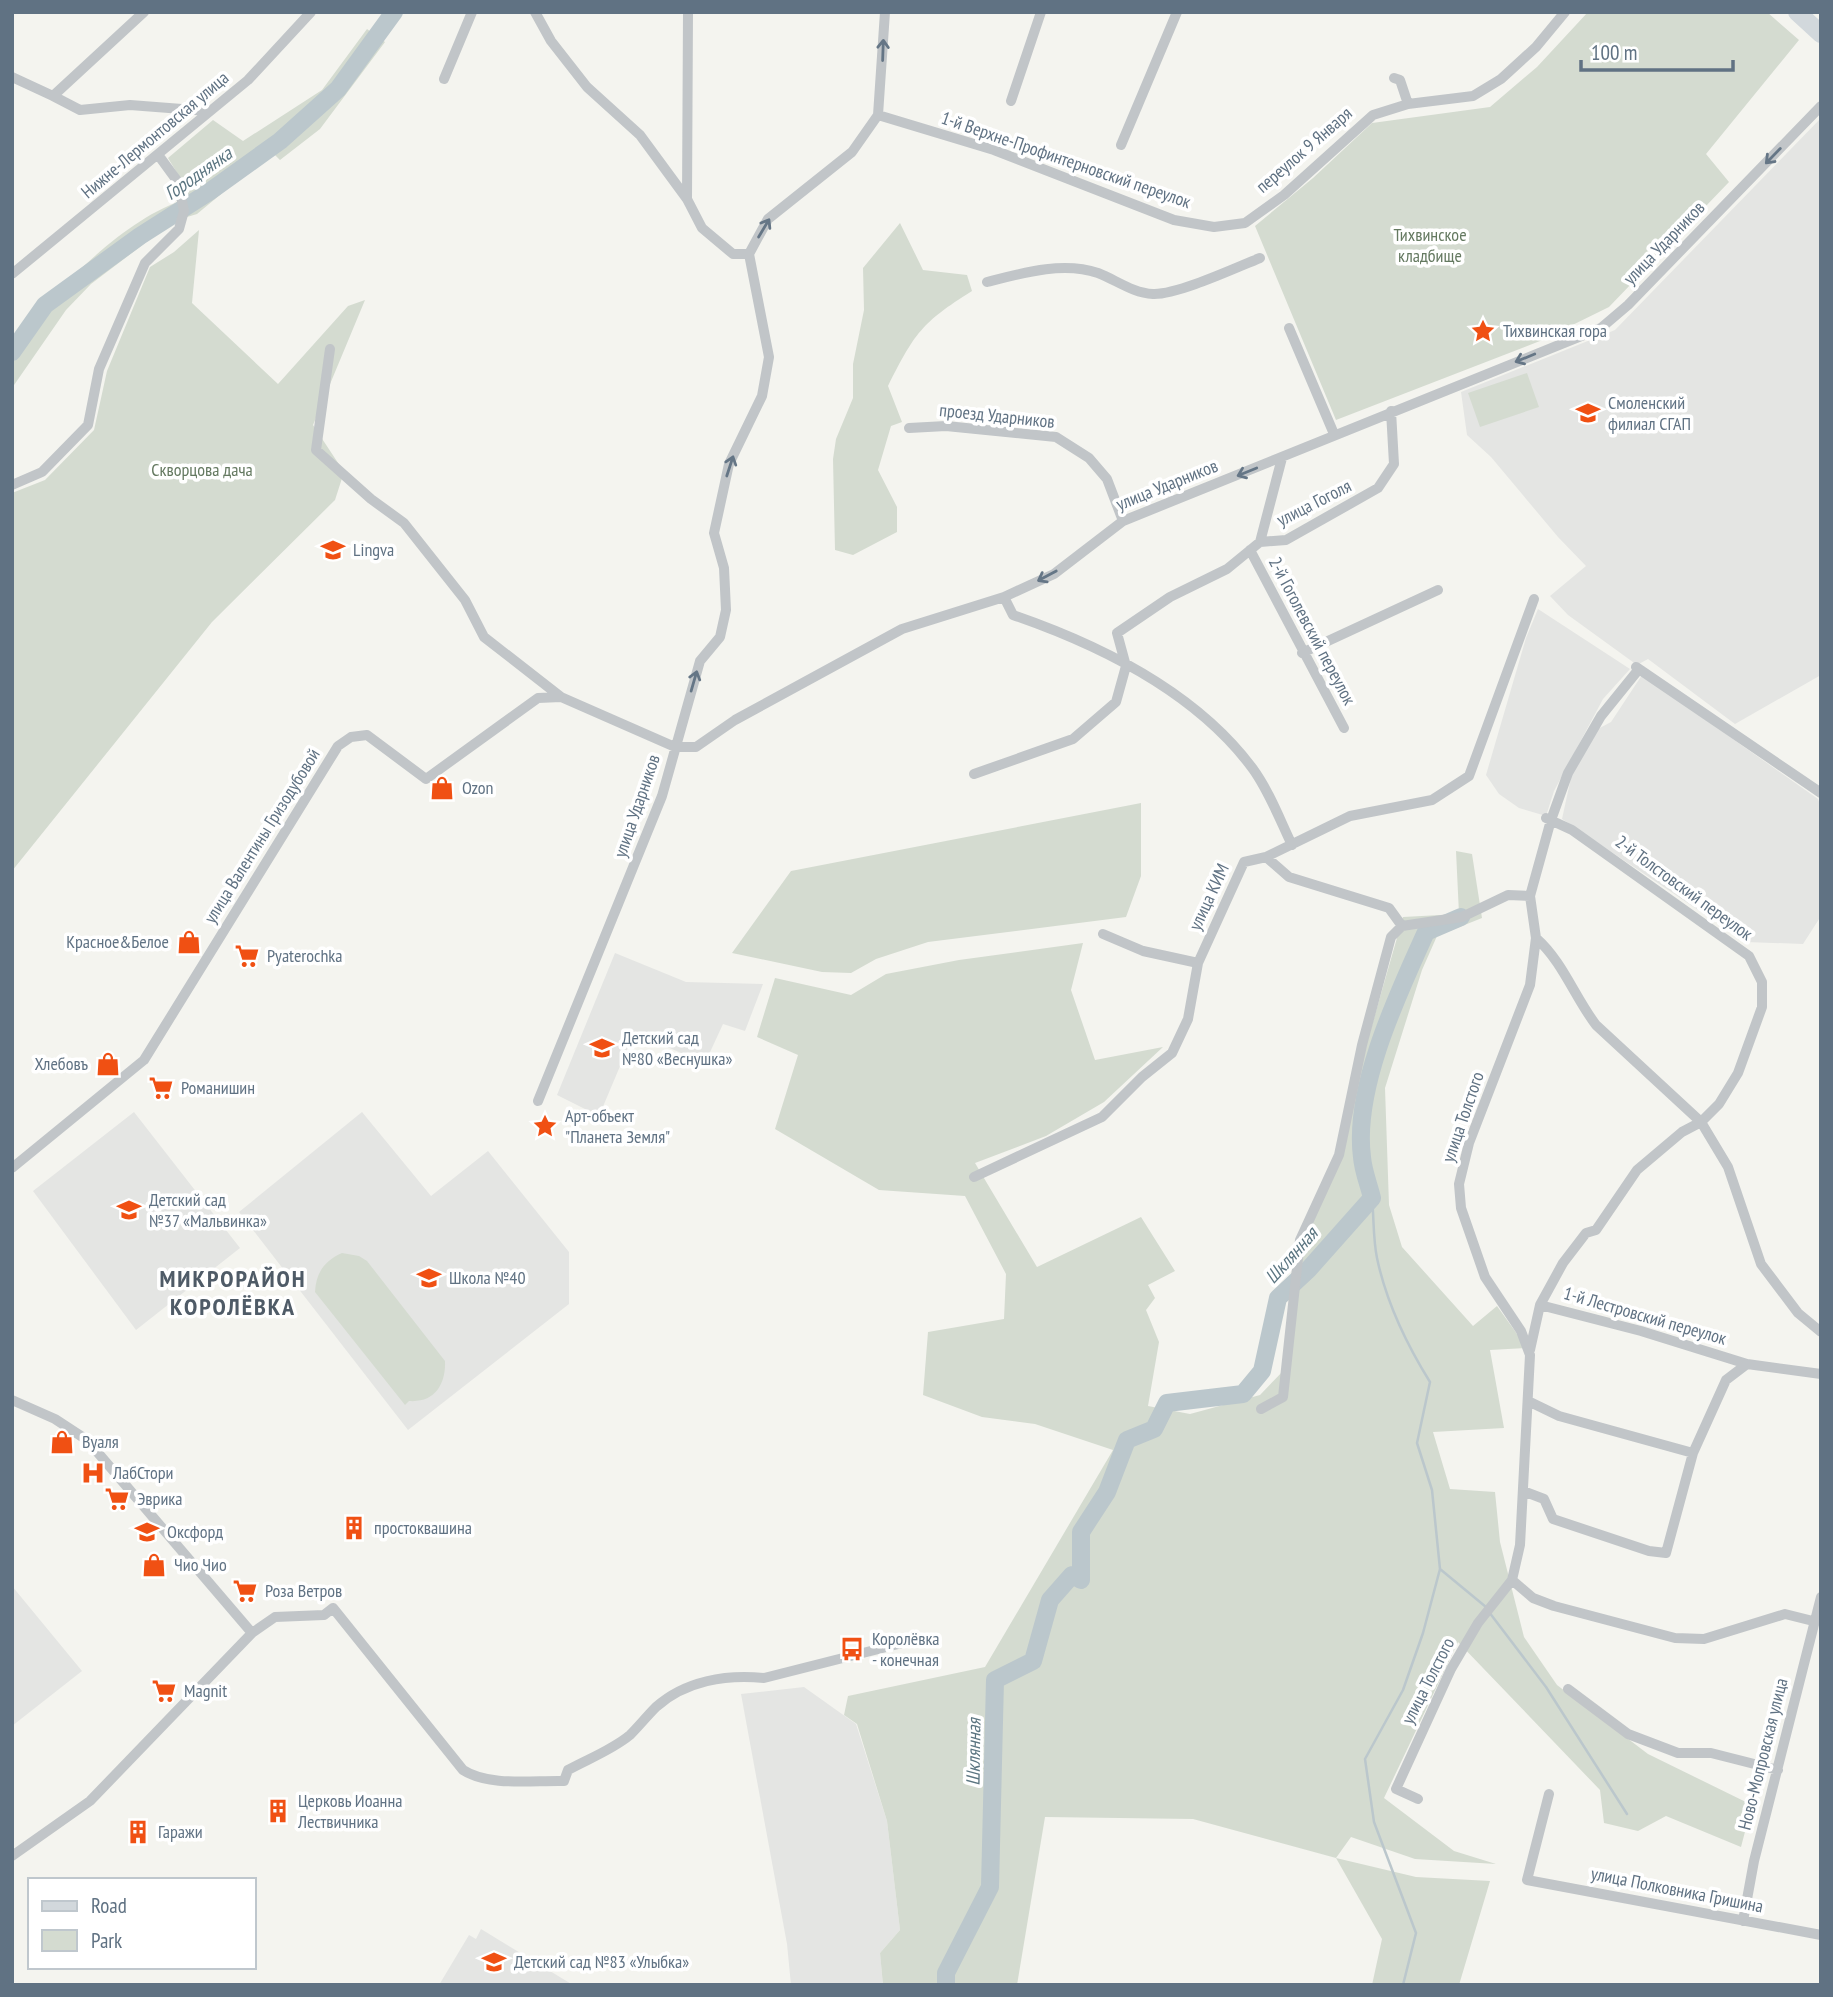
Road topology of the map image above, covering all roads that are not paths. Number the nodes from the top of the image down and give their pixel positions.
1 (144, 12) edge
2 (311, 12) edge
3 (472, 12) edge
4 (535, 12) edge
5 (688, 12) edge
6 (885, 12) edge
7 (1041, 12) edge
8 (1177, 12) edge
9 (1797, 12) edge
10 (1560, 14) edge
11 (1821, 34) edge
12 (12, 77) edge
13 (1394, 78) dead end
14 (444, 79) dead end
15 (53, 96) junction
16 (1011, 102) dead end
17 (1408, 104) junction
18 (1821, 107) edge
19 (208, 111) junction
20 (878, 115) junction
21 (1121, 145) dead end
22 (159, 156) junction
23 (687, 199) junction
24 (1245, 223) joint
25 (749, 254) junction
26 (1260, 258) dead end
27 (12, 274) edge
28 (987, 282) dead end
29 (1289, 328) dead end
30 (330, 349) dead end
31 (1391, 411) junction
32 (909, 428) dead end
33 (1334, 434) junction
34 (1282, 458) junction
35 (12, 485) edge
36 (1123, 521) junction
37 (1260, 542) junction
38 (1250, 550) junction
39 (1438, 590) dead end
40 (1004, 597) junction
41 (1534, 598) dead end
42 (1302, 653) junction
43 (1126, 666) junction
44 (561, 697) junction
45 (1345, 729) dead end
46 (675, 747) junction
47 (974, 774) dead end
48 (1821, 793) edge
49 (1549, 819) junction
50 (1292, 845) junction
51 (1266, 857) junction
52 (1529, 896) junction
53 (1402, 926) junction
54 (1103, 934) dead end
55 (1536, 938) junction
56 (1198, 962) junction
57 (538, 1101) dead end
58 (1702, 1122) junction
59 (12, 1168) edge
60 (974, 1177) dead end
61 (1540, 1305) junction
62 (1821, 1332) edge
63 (1530, 1354) junction
64 (1747, 1364) junction
65 (1821, 1374) edge
66 (12, 1400) edge
67 (1528, 1401) junction
68 (1261, 1409) dead end
69 (1693, 1453) junction
70 (1522, 1491) junction
71 (1512, 1580) junction
72 (1821, 1597) edge
73 (1813, 1620) junction
74 (252, 1633) junction
75 (918, 1639) dead end
76 (1568, 1689) dead end
77 (1778, 1770) junction
78 (1549, 1794) dead end
79 (1418, 1798) dead end
80 (12, 1856) edge
81 (1743, 1921) junction
82 (1821, 1935) edge

1 - 15 street
2 - 19 street, Нижне-Лермонтовская улица
3 - 14 street
4 - 23 street
5 - 23 street
20 -> 6 street
7 - 16 street
8 - 21 street
9 - 11 main road
10 - 17 street, переулок 9 Января
12 - 15 street
13 - 17 street
15 - 19 street
17 - 24 street, переулок 9 Января
18 -> 31 street, улица Ударников
19 - 22 street, Нижне-Лермонтовская улица
20 - 24 street, 1-й Верхне-Профинтерновский переулок
25 -> 20 street
22 - 27 street, Нижне-Лермонтовская улица
22 - 35 street
23 - 25 street
46 -> 25 street
26 - 28 street
29 - 33 street
30 - 44 street
31 - 33 street, улица Ударников
31 - 37 street, улица Гоголя
32 - 36 street, проезд Ударников
33 - 34 street, улица Ударников
34 -> 36 street, улица Ударников
34 - 37 street
36 -> 40 street, улица Ударников
37 - 38 street, улица Гоголя
38 - 42 street, 2-й Гоголевский переулок
38 - 43 street, улица Гоголя
39 - 42 street
40 - 43 street
40 - 46 street, улица Ударников
41 - 50 street, улица КИМ
42 - 45 street, 2-й Гоголевский переулок
43 - 47 street
43 - 50 street
44 - 46 street
44 - 59 street, улица Валентины Гризодубовой
46 - 57 street, улица Ударников
48 - 49 street, улица Толстого
49 - 52 street, улица Толстого
49 - 58 street, 2-й Толстовский переулок
50 - 51 street, улица КИМ
51 - 53 street
51 - 56 street, улица КИМ
52 - 53 street
52 - 55 street, улица Толстого
53 - 68 street
54 - 56 street
55 - 58 street
55 - 63 street, улица Толстого
56 - 60 street, улица КИМ
58 - 61 street, 1-й Лестровский переулок
58 - 62 street
61 - 63 street
61 - 64 street, 1-й Лестровский переулок
63 - 67 street, улица Толстого
64 - 65 street, 1-й Лестровский переулок
64 - 69 street
66 - 74 street
67 - 69 street
67 - 70 street, улица Толстого
69 - 70 street
70 - 71 street, улица Толстого
71 - 73 street
71 - 79 street, улица Толстого
72 - 73 street, Ново-Мопровская улица
73 - 77 street, Ново-Мопровская улица
74 - 75 street
74 - 80 street
76 - 77 street
77 - 81 street, Ново-Мопровская улица
78 - 81 street, улица Полковника Гришина
81 - 82 street, улица Полковника Гришина

